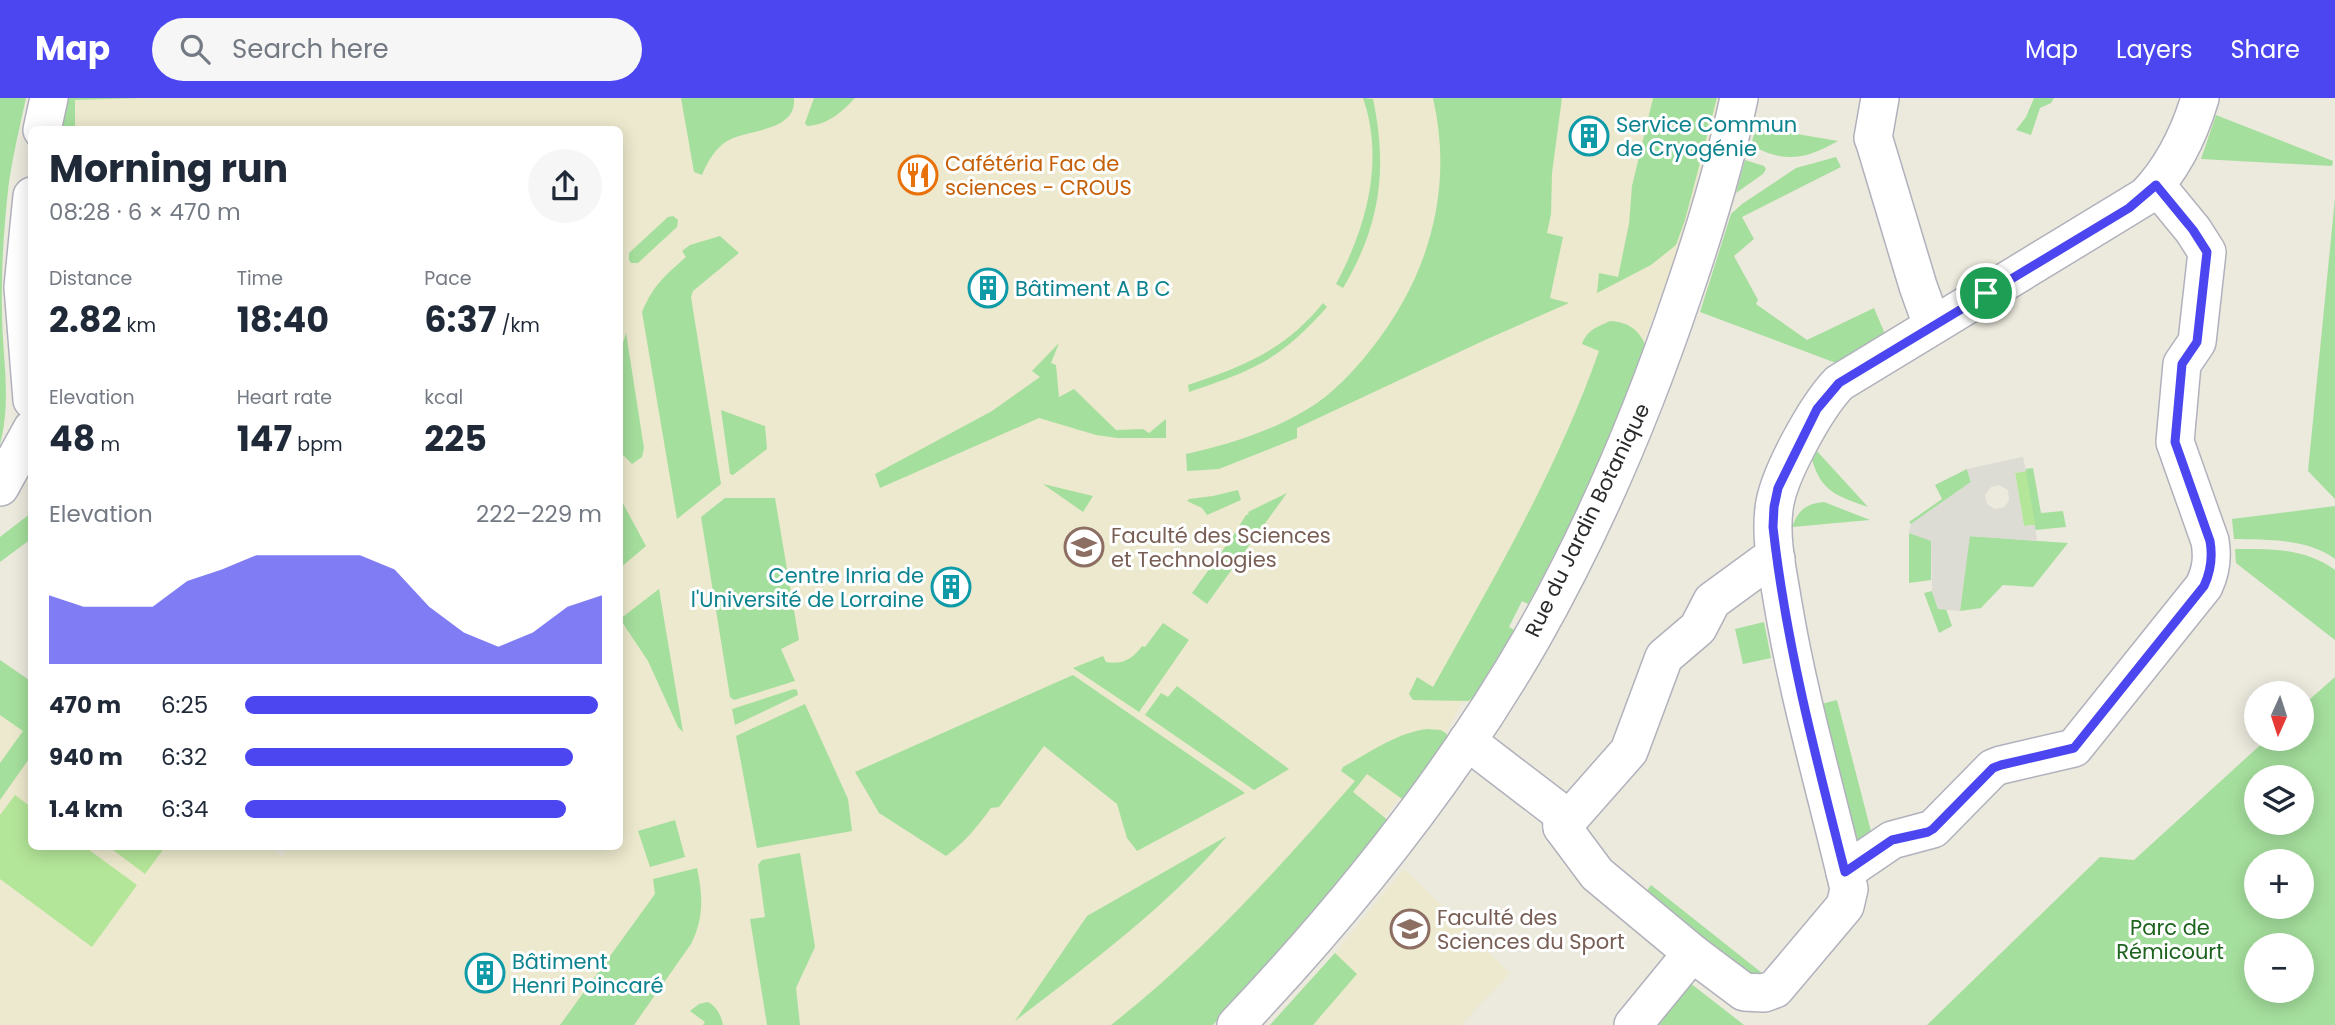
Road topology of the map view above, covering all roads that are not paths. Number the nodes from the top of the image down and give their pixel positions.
1 (49, 98) edge
2 (1739, 98) edge
3 (1880, 98) edge
4 (2200, 98) edge
5 (43, 126) edge
6 (2156, 185) junction
7 (28, 236) edge
8 (1931, 325) junction
9 (28, 350) edge
10 (28, 436) edge
11 (0, 487) edge
12 (1776, 559) junction
13 (1462, 749) junction
14 (1562, 827) junction
15 (1845, 872) junction
16 (1692, 953) junction
17 (1761, 1009) edge
18 (1236, 1025) edge
19 (1633, 1025) edge

1 - 5 street
2 - 13 street, Rue du Jardin Botanique
3 - 8 street
4 - 6 street
6 - 8 street
6 - 15 street
7 - 9 street
8 - 12 street
10 - 11 street
12 - 14 street
12 - 15 street
13 - 14 street
13 - 18 street, Rue du Jardin Botanique
14 - 16 street
15 - 17 street
16 - 17 street
16 - 19 street

